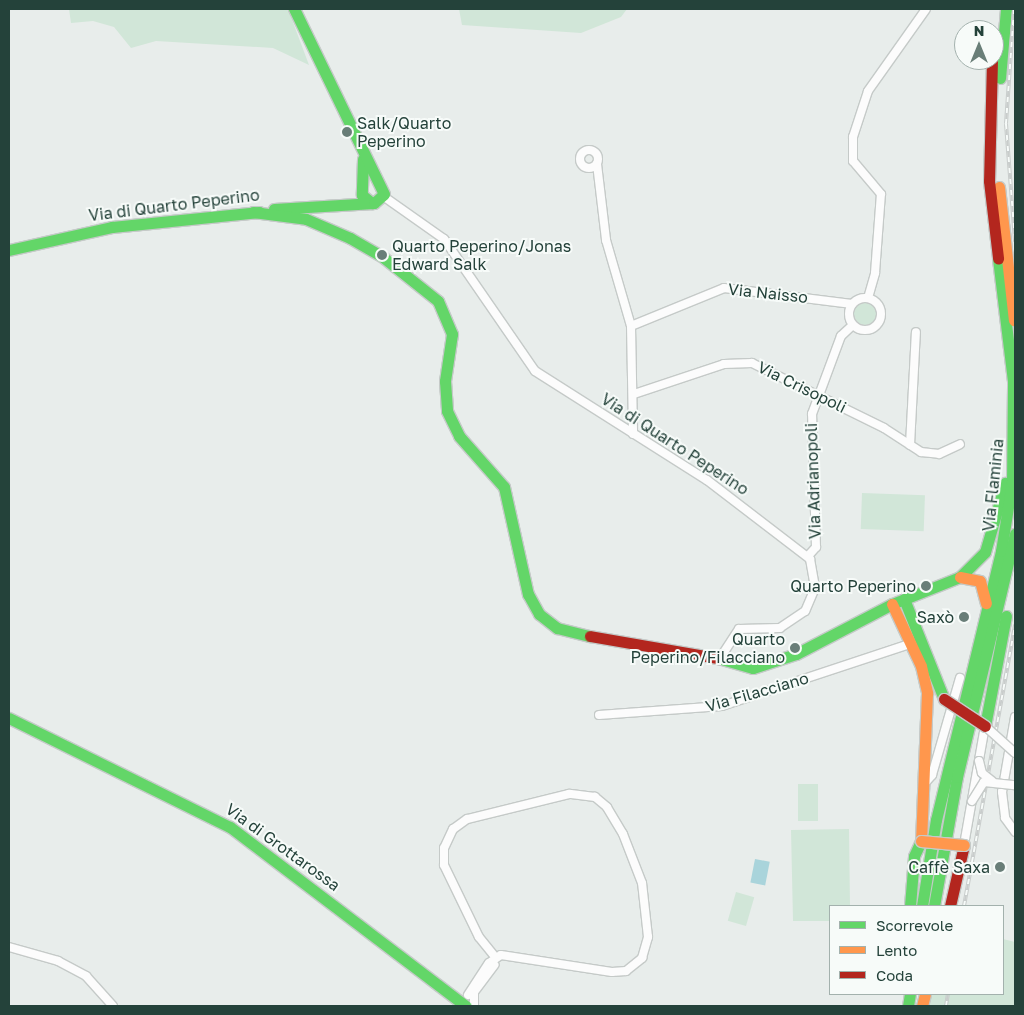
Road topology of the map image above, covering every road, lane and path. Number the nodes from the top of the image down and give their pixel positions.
1 (294, 9) edge
2 (926, 9) edge
3 (1006, 9) edge
4 (992, 70) edge
5 (362, 155) junction
6 (595, 166) dead end
7 (379, 182) junction
8 (362, 189) junction
9 (383, 196) junction
10 (372, 203) junction
11 (344, 205) junction
12 (307, 207) junction
13 (319, 207) junction
14 (253, 212) junction
15 (315, 223) junction
16 (331, 229) junction
17 (9, 250) edge
18 (868, 298) junction
19 (852, 304) junction
20 (854, 325) junction
21 (1015, 325) edge
22 (631, 326) junction
23 (916, 332) dead end
24 (634, 394) junction
25 (818, 394) junction
26 (1015, 428) edge
27 (633, 434) junction
28 (960, 444) dead end
29 (910, 445) junction
30 (1015, 536) edge
31 (808, 556) junction
32 (960, 577) junction
33 (904, 599) junction
34 (892, 604) junction
35 (986, 614) junction
36 (910, 644) junction
37 (719, 660) junction
38 (960, 678) dead end
39 (599, 715) dead end
40 (1015, 717) edge
41 (9, 718) edge
42 (985, 726) junction
43 (1015, 753) edge
44 (978, 761) junction
45 (992, 781) junction
46 (924, 784) junction
47 (1015, 785) edge
48 (972, 801) junction
49 (1015, 832) edge
50 (920, 842) junction
51 (964, 846) junction
52 (910, 905) edge
53 (922, 905) edge
54 (934, 905) edge
55 (950, 905) edge
56 (9, 948) edge
57 (496, 958) junction
58 (476, 989) junction
59 (465, 1001) edge
60 (113, 1006) edge
61 (474, 1006) edge

1 - 5 main road
2 - 18 street
3 - 21 main road
4 - 26 main road, Via Flaminia
5 - 7 main road
5 - 8 main road
6 - 22 street
7 - 8 main road
7 - 9 main road
8 - 10 main road
8 - 11 main road
9 - 10 main road
9 - 27 street, Via di Quarto Peperino
10 - 11 main road, Via di Quarto Peperino
11 - 13 main road, Via di Quarto Peperino
12 - 13 main road, Via di Quarto Peperino
12 - 14 main road, Via di Quarto Peperino
12 - 15 main road
13 - 16 main road
14 - 15 main road
14 - 17 main road, Via di Quarto Peperino
15 - 16 main road
16 - 37 main road
18 - 19 street
18 - 20 street
19 - 20 street
19 - 22 street, Via Naisso
20 - 25 street, Via Adrianopoli
22 - 24 street
23 - 29 street
24 - 25 street, Via Crisopoli
24 - 27 street
25 - 29 street, Via Crisopoli
25 - 31 street, Via Adrianopoli
26 - 32 main road
26 - 35 main road, Via Flaminia
27 - 31 street, Via di Quarto Peperino
28 - 29 street, Via Crisopoli
30 - 42 main road
30 - 54 main road, Via Flaminia
31 - 37 street
32 - 33 main road
32 - 35 main road
33 - 34 main road
33 - 42 main road, bridge
34 - 36 main road
34 - 37 main road
35 - 53 main road, Via Flaminia
36 - 39 street, Via Filacciano
36 - 46 main road
38 - 46 street
40 - 49 street
41 - 59 main road, Via di Grottarossa
42 - 43 street, bridge
42 - 44 street
44 - 45 street, bridge
44 - 48 street, bridge
45 - 47 street, bridge
45 - 48 street, bridge
46 - 50 main road
48 - 51 street
50 - 51 main road, bridge
50 - 52 main road
51 - 55 main road
56 - 60 street
57 - 57 street
57 - 58 street
57 - 59 street
58 - 59 street
58 - 61 street

